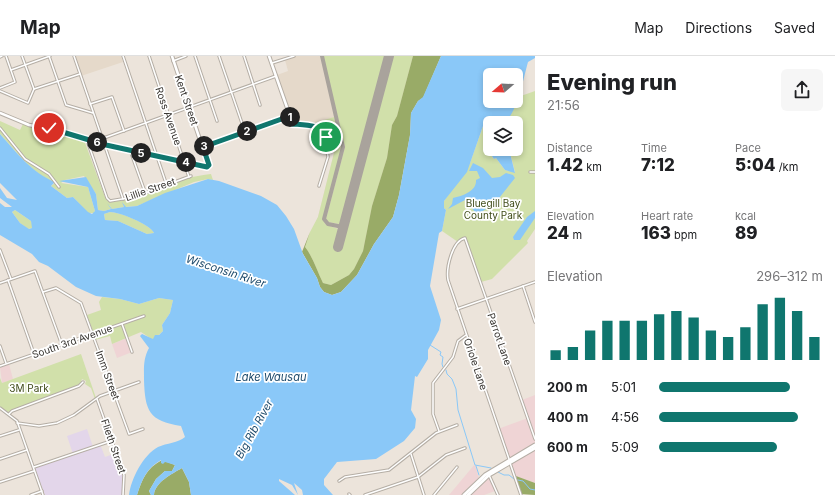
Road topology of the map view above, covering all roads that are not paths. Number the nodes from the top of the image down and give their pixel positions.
1 (6, 56) edge
2 (22, 56) edge
3 (50, 56) edge
4 (74, 56) edge
5 (123, 56) edge
6 (149, 56) edge
7 (172, 56) edge
8 (186, 56) edge
9 (195, 56) edge
10 (219, 56) edge
11 (244, 56) edge
12 (269, 56) edge
13 (294, 56) edge
14 (174, 61) junction
15 (272, 63) junction
16 (25, 65) junction
17 (11, 70) junction
18 (80, 74) junction
19 (276, 76) junction
20 (58, 81) junction
21 (253, 84) junction
22 (34, 89) junction
23 (0, 90) edge
24 (231, 92) junction
25 (210, 99) junction
26 (90, 104) junction
27 (260, 105) dead end
28 (189, 107) junction
29 (0, 113) edge
30 (93, 113) junction
31 (168, 115) junction
32 (290, 116) junction
33 (217, 121) dead end
34 (146, 123) junction
35 (0, 128) edge
36 (124, 131) junction
37 (245, 132) junction
38 (101, 139) junction
39 (87, 140) junction
40 (103, 144) junction
41 (203, 147) junction
42 (130, 150) junction
43 (157, 156) junction
44 (184, 162) junction
45 (530, 172) dead end
46 (535, 172) edge
47 (190, 176) joint
48 (166, 184) junction
49 (319, 186) dead end
50 (60, 187) dead end
51 (145, 192) junction
52 (122, 199) junction
53 (465, 238) joint
54 (0, 250) edge
55 (11, 279) junction
56 (8, 280) junction
57 (535, 282) edge
58 (0, 283) edge
59 (523, 286) junction
60 (43, 292) junction
61 (486, 299) junction
62 (457, 309) junction
63 (144, 316) dead end
64 (535, 322) edge
65 (122, 324) junction
66 (93, 334) junction
67 (466, 335) junction
68 (62, 345) junction
69 (0, 346) edge
70 (132, 352) dead end
71 (34, 354) junction
72 (6, 364) junction
73 (0, 366) edge
74 (83, 382) dead end
75 (139, 382) dead end
76 (114, 391) junction
77 (97, 399) junction
78 (1, 408) edge
79 (0, 412) edge
80 (9, 414) junction
81 (17, 423) junction
82 (457, 425) dead end
83 (143, 429) dead end
84 (20, 430) junction
85 (439, 431) junction
86 (0, 436) edge
87 (535, 439) edge
88 (112, 440) junction
89 (535, 447) edge
90 (465, 448) dead end
91 (27, 450) junction
92 (411, 454) junction
93 (0, 459) edge
94 (509, 461) junction
95 (34, 467) junction
96 (457, 467) dead end
97 (35, 470) junction
98 (489, 474) junction
99 (418, 477) junction
100 (339, 481) dead end
101 (0, 482) edge
102 (42, 491) junction
103 (31, 495) edge
104 (43, 495) edge
105 (123, 495) edge
106 (365, 495) edge
107 (424, 495) edge
108 (434, 495) edge
109 (464, 495) edge
110 (468, 495) edge
111 (498, 495) edge
112 (521, 495) edge

1 - 17 street
2 - 16 street
3 - 16 street
3 - 20 street
4 - 18 street
5 - 34 street
6 - 31 street, Ross Avenue
7 - 14 street, Kent Street
8 - 14 street
9 - 25 street
10 - 24 street
11 - 21 street
12 - 15 street
13 - 15 street
14 - 28 street, Kent Street
15 - 19 street
16 - 17 street
16 - 22 street
17 - 23 street
18 - 20 street
18 - 26 street
19 - 21 street
19 - 32 street
20 - 22 street
20 - 30 street
21 - 24 street
21 - 27 street
22 - 23 street
24 - 25 street
24 - 37 street
25 - 28 street
25 - 33 street
26 - 30 street
26 - 36 street
28 - 31 street
28 - 41 street, Kent Street
29 - 39 street
30 - 38 street
31 - 34 street
31 - 44 street, Ross Avenue
32 - 37 street
32 - 49 street
34 - 36 street
34 - 43 street
35 - 50 street
36 - 38 street
37 - 41 street
38 - 40 street
39 - 40 street
39 - 52 street, Lillie Street
40 - 42 street
40 - 52 street
41 - 44 street, Kent Street
42 - 43 street
42 - 51 street
43 - 44 street
43 - 48 street
44 - 47 street, Ross Avenue
45 - 46 street
47 - 48 street, Lillie Street
48 - 51 street, Lillie Street
51 - 52 street, Lillie Street
53 - 61 street, Parrot Lane
53 - 62 street, Oriole Lane
54 - 55 street
55 - 56 street
55 - 60 street
56 - 58 street
56 - 71 street
57 - 59 street
59 - 61 street
59 - 64 street
60 - 66 street, Imm Street
60 - 68 street
61 - 62 street
61 - 87 street, Parrot Lane
62 - 67 street, Oriole Lane
63 - 65 street, South 3rd Avenue
65 - 66 street, South 3rd Avenue
65 - 70 street
66 - 68 street, South 3rd Avenue
66 - 76 street, Imm Street
67 - 85 street
67 - 94 street, Oriole Lane
68 - 71 street, South 3rd Avenue
69 - 72 street
71 - 72 street, South 3rd Avenue
72 - 73 street, South 3rd Avenue
74 - 80 street
75 - 76 street
76 - 77 street
76 - 83 street, Imm Street
77 - 81 street
77 - 88 street, Flieth Street
78 - 79 street
78 - 80 street
80 - 81 street
81 - 84 street
82 - 85 street
84 - 86 street
84 - 91 street
85 - 92 street
88 - 95 street
88 - 105 street, Flieth Street
89 - 94 main road
90 - 99 street
91 - 93 street
91 - 95 street
92 - 99 street
92 - 100 street
94 - 98 main road
94 - 112 street, Oriole Lane
95 - 97 street
96 - 108 street
97 - 101 street
97 - 102 street
98 - 109 main road
98 - 110 main road
98 - 111 street
99 - 106 street
99 - 107 street
102 - 103 street
102 - 104 street

